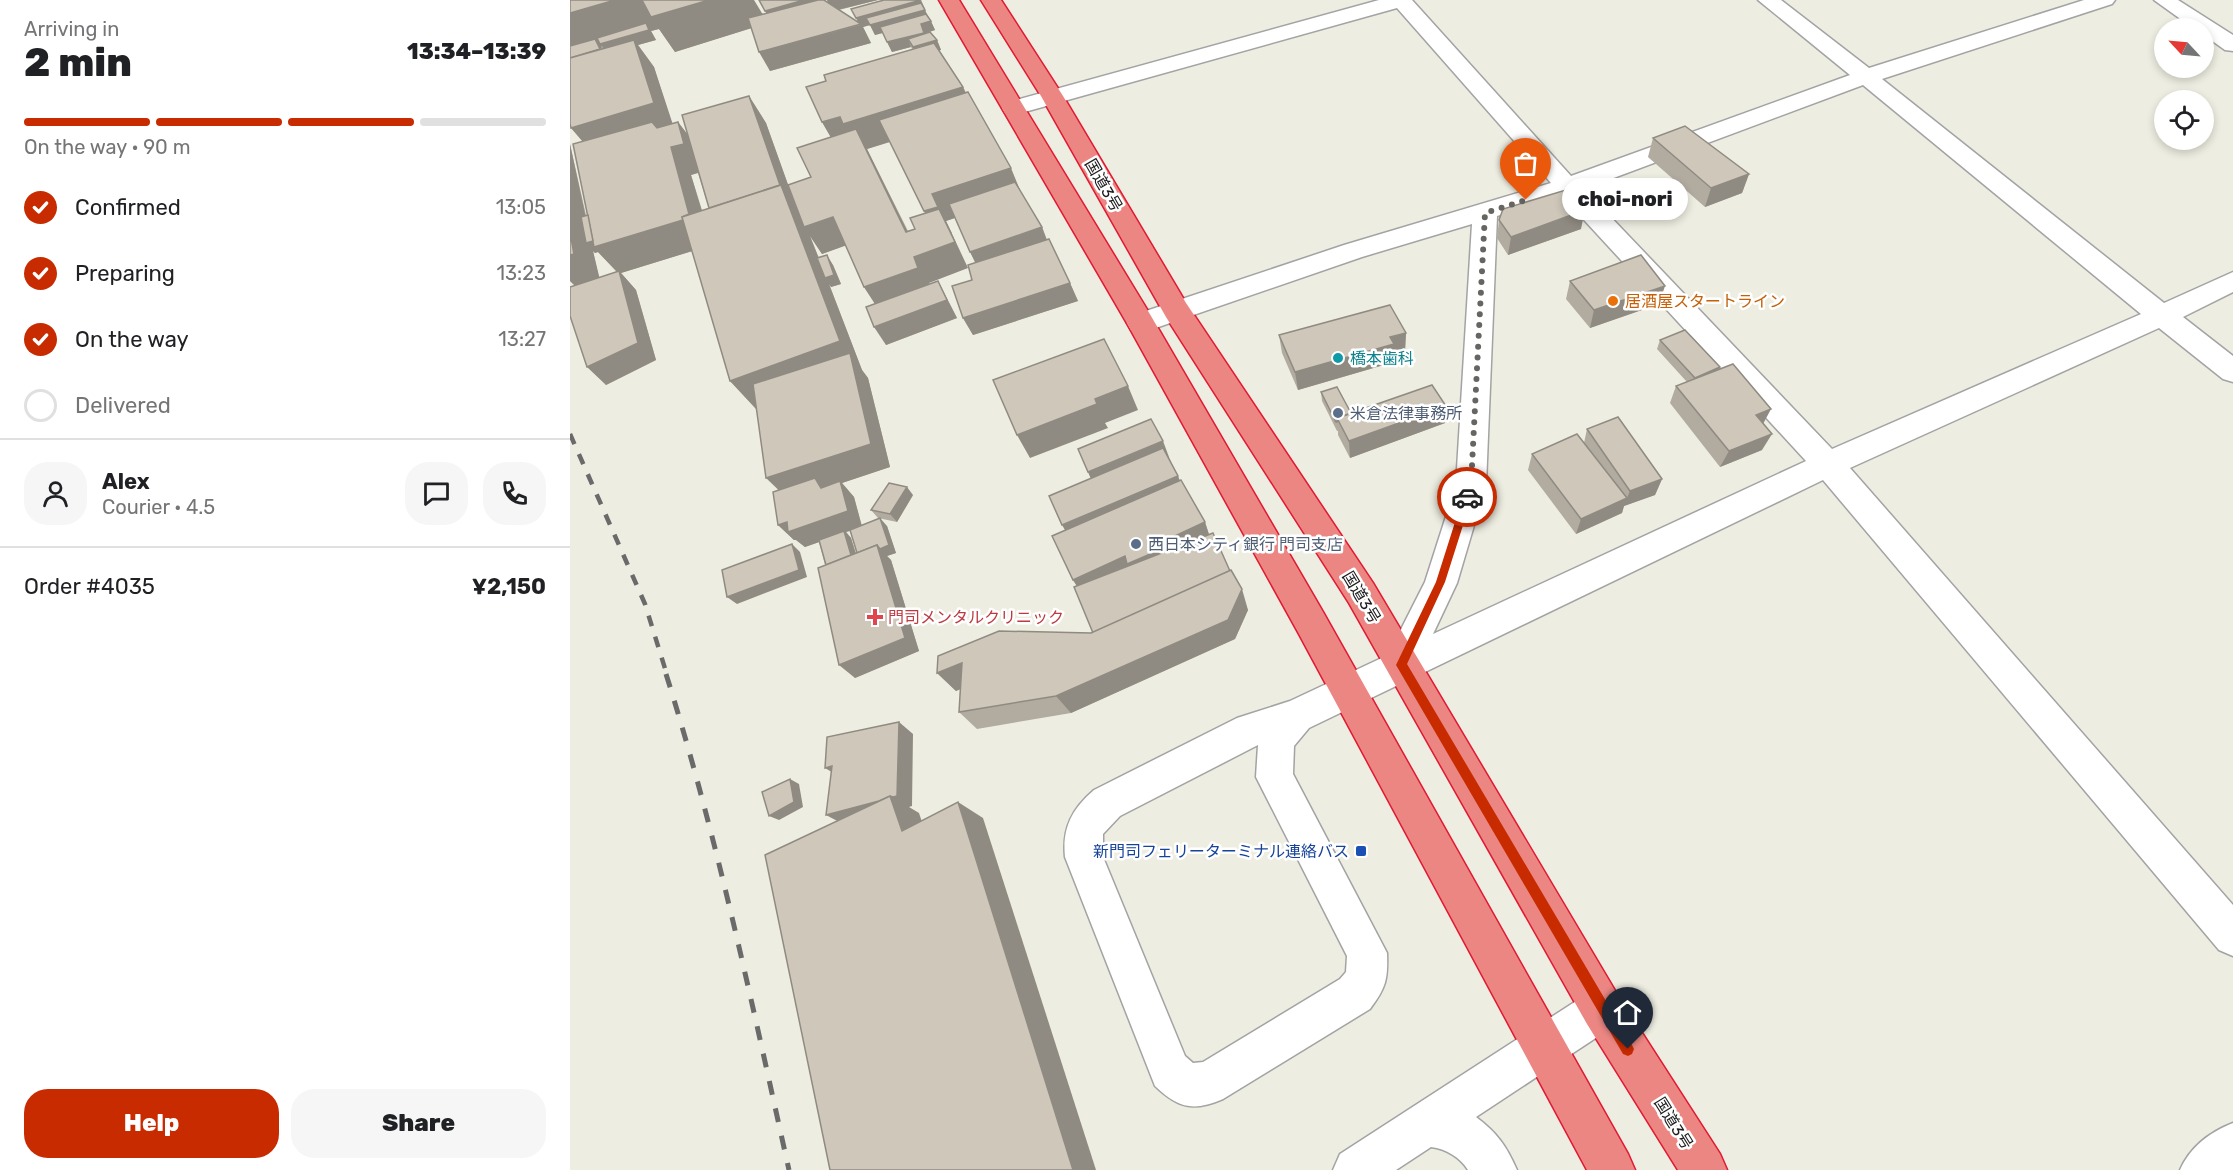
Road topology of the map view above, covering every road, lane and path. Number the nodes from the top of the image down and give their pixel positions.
1 (949, 0) edge
2 (991, 0) edge
3 (1402, 0) edge
4 (1768, 0) edge
5 (2105, 0) edge
6 (2164, 0) edge
7 (2233, 45) edge
8 (1868, 76) junction
9 (1052, 96) junction
10 (1013, 108) junction
11 (1567, 186) junction
12 (1485, 213) junction
13 (2233, 281) edge
14 (1176, 310) junction
15 (2162, 316) junction
16 (1141, 323) junction
17 (2233, 371) edge
18 (1828, 464) junction
19 (1401, 665) junction
20 (1347, 690) junction
21 (1296, 716) junction
22 (2233, 936) edge
23 (1602, 1009) junction
24 (1545, 1047) junction
25 (1427, 1124) junction
26 (2233, 1145) edge
27 (1356, 1170) edge
28 (1494, 1170) edge
29 (1612, 1170) edge
30 (1704, 1170) edge
31 (2203, 1170) edge

1 - 10 highway
2 - 9 highway, 国道3号
3 - 9 street
3 - 11 street
4 - 8 street
5 - 8 street
6 - 7 street
8 - 11 street
8 - 15 street
9 - 10 street
9 - 14 highway, 国道3号
10 - 16 highway
11 - 12 street
11 - 18 street
12 - 14 street
12 - 19 street
13 - 15 street
14 - 16 street
14 - 19 highway, 国道3号
15 - 17 street
15 - 18 street
16 - 20 highway
18 - 19 street
18 - 22 street
19 - 20 street
19 - 23 highway, 国道3号
20 - 21 street
20 - 24 highway
21 - 21 street
23 - 24 street
23 - 30 highway, 国道3号
24 - 25 street
24 - 29 highway
25 - 27 street
25 - 28 street
26 - 31 street

